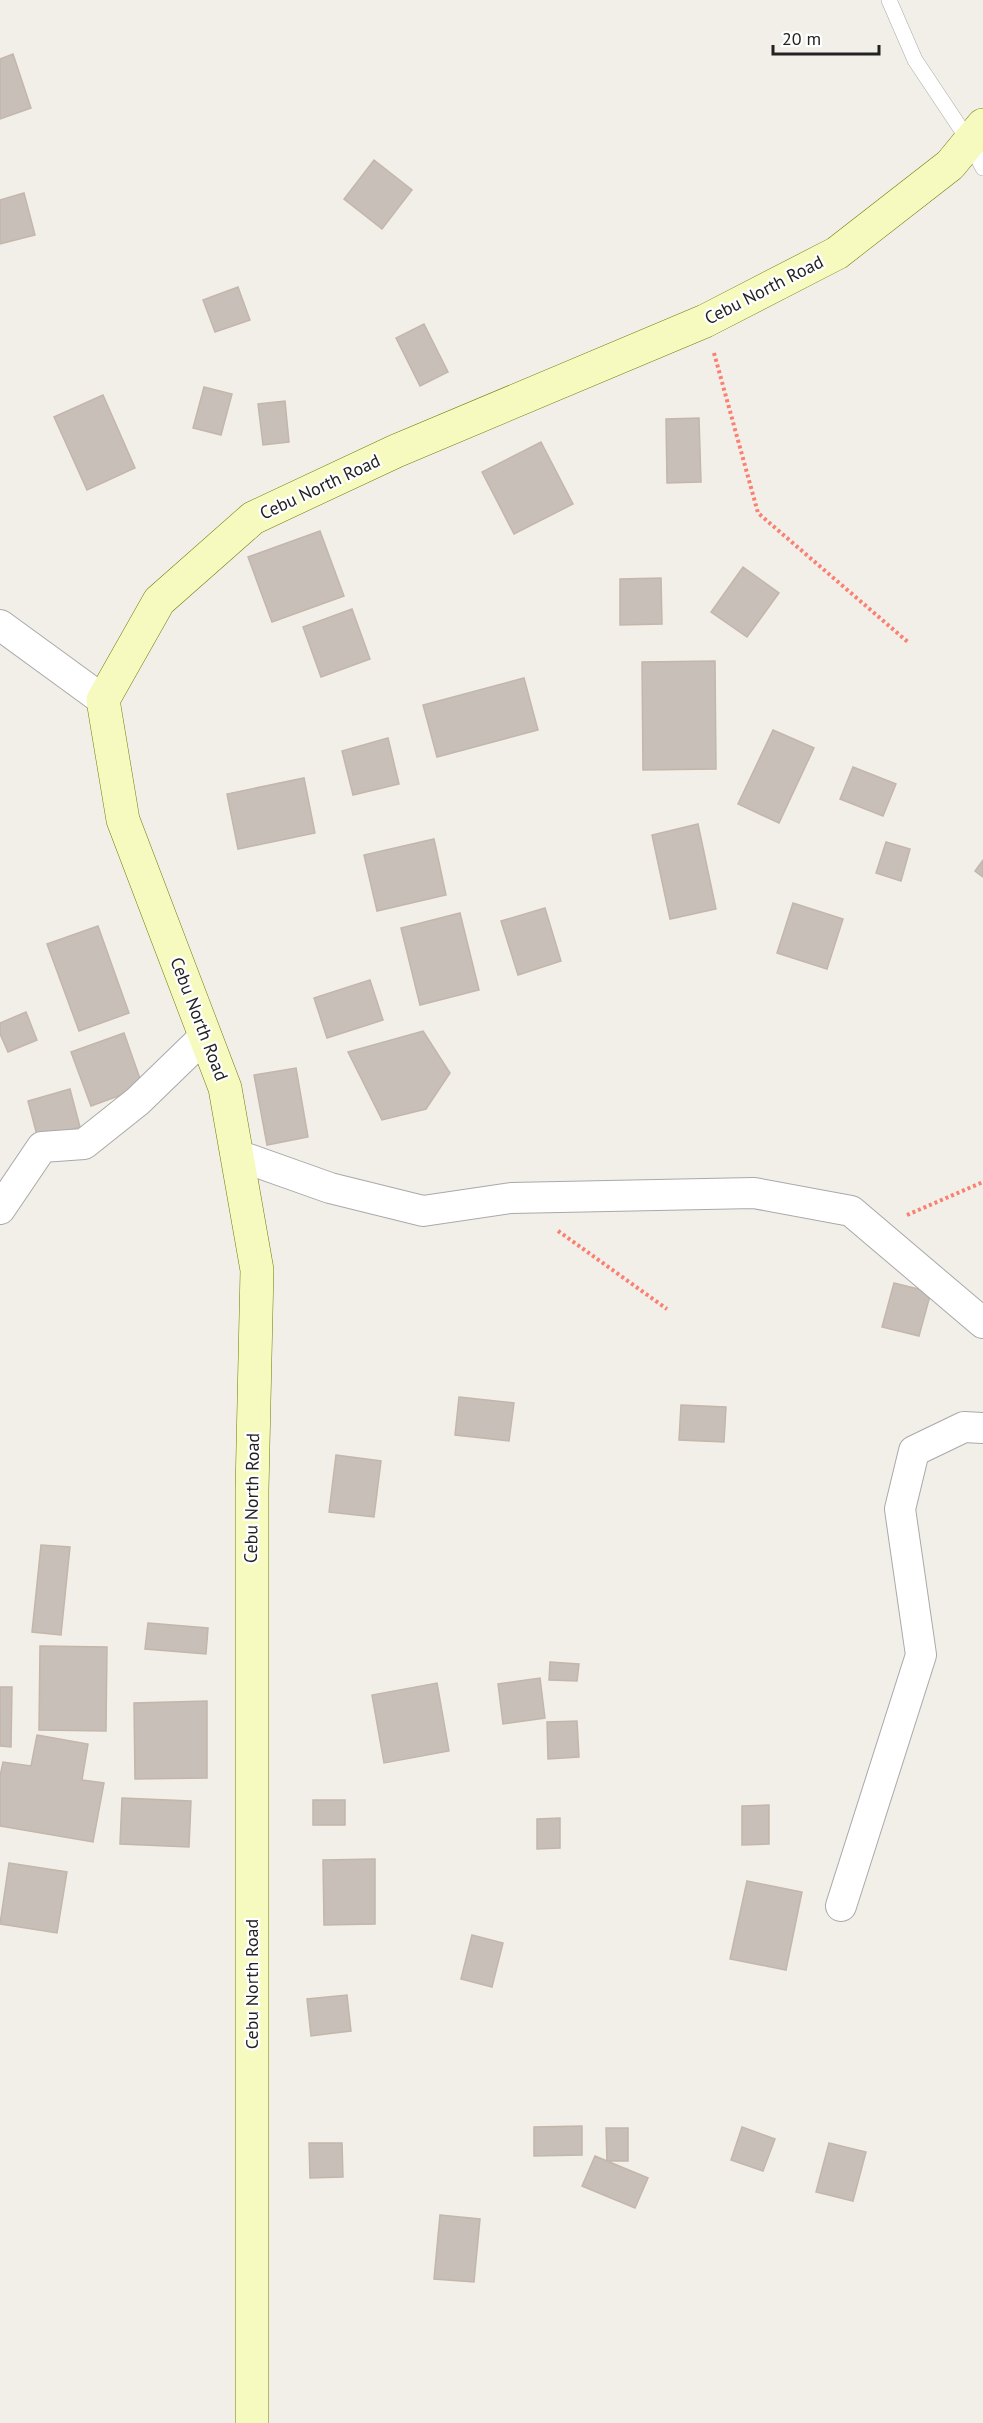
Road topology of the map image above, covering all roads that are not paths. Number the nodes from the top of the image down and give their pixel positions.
1 (889, 0) edge
2 (978, 145) edge
3 (0, 625) edge
4 (103, 700) junction
5 (206, 1036) junction
6 (237, 1155) junction
7 (0, 1209) edge
8 (983, 1323) edge
9 (983, 1428) edge
10 (841, 1906) dead end
11 (252, 2423) edge

1 - 2 lane
2 - 4 main road, Cebu North Road
3 - 4 street
4 - 5 main road, Cebu North Road
5 - 6 main road, Cebu North Road
5 - 7 street
6 - 8 street
6 - 11 main road, Cebu North Road
9 - 10 street

